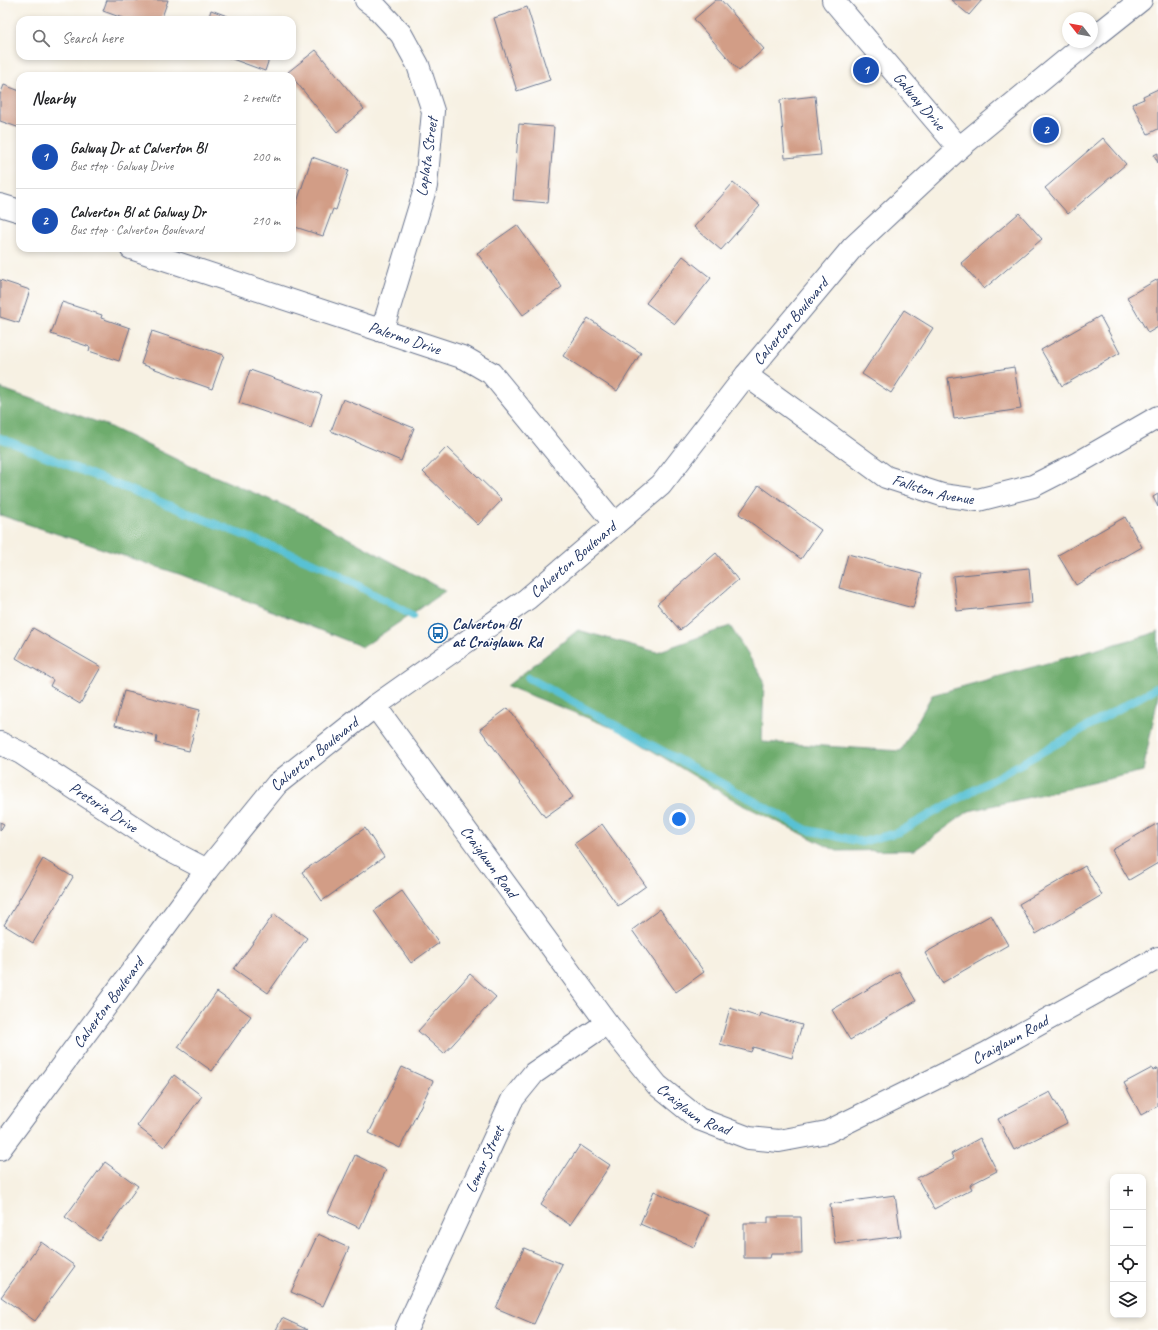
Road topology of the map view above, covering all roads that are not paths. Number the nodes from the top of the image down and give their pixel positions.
1 (366, 0) edge
2 (833, 0) edge
3 (1142, 0) edge
4 (1098, 34) edge
5 (1081, 48) edge
6 (959, 148) junction
7 (0, 205) edge
8 (16, 210) edge
9 (143, 252) edge
10 (382, 331) junction
11 (746, 375) junction
12 (1158, 418) edge
13 (615, 524) junction
14 (375, 706) junction
15 (0, 743) edge
16 (207, 870) junction
17 (1158, 958) edge
18 (607, 1023) junction
19 (0, 1149) edge
20 (406, 1330) edge

1 - 10 street, Laplata Street
2 - 6 street, Galway Drive
3 - 4 street
5 - 6 street, Calverton Boulevard
6 - 11 street, Calverton Boulevard
7 - 8 street
9 - 10 street, Palermo Drive
10 - 13 street, Palermo Drive
11 - 12 street, Fallston Avenue
11 - 13 street, Calverton Boulevard
13 - 14 street, Calverton Boulevard
14 - 16 street, Calverton Boulevard
14 - 18 street, Craiglawn Road
15 - 16 street, Pretoria Drive
16 - 19 street, Calverton Boulevard
17 - 18 street, Craiglawn Road
18 - 20 street, Lemar Street

